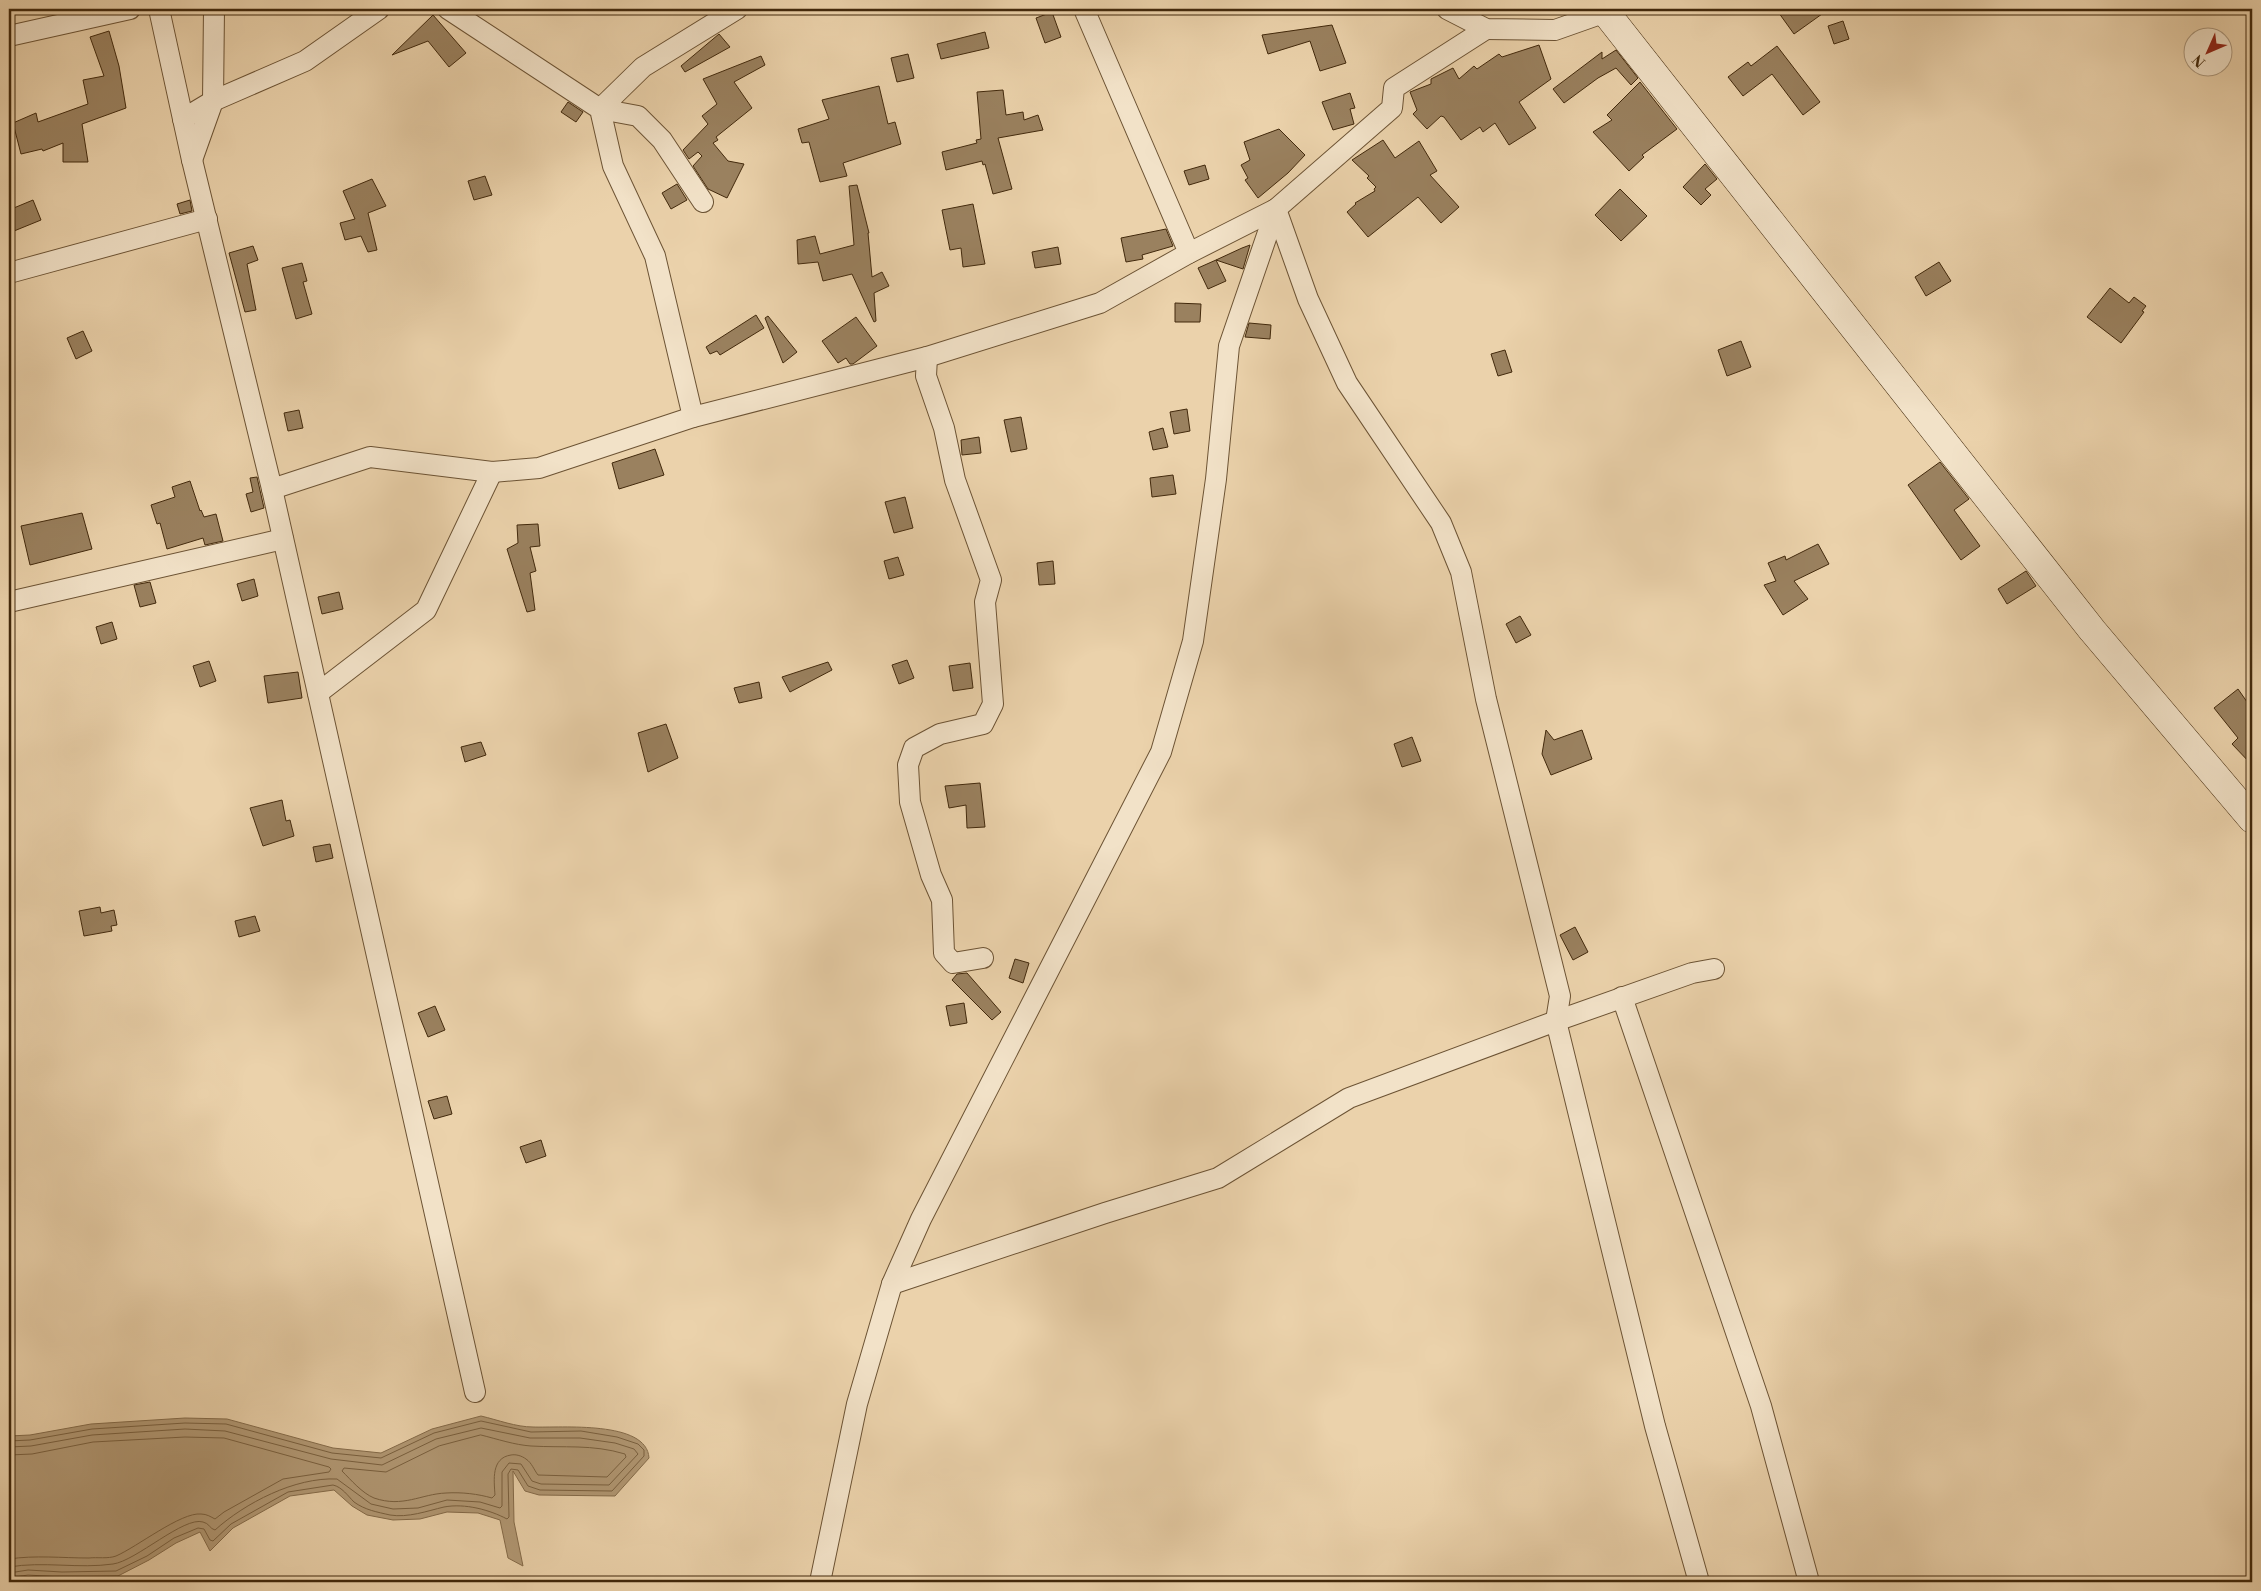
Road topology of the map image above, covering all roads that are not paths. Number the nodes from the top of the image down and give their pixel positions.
1 (130, 9) edge
2 (159, 9) edge
3 (214, 9) edge
4 (379, 9) edge
5 (448, 9) edge
6 (737, 9) edge
7 (1084, 9) edge
8 (1447, 9) edge
9 (1604, 10) edge
10 (1486, 29) junction
11 (9, 36) edge
12 (213, 101) junction
13 (600, 109) junction
14 (184, 119) junction
15 (192, 160) junction
16 (704, 202) dead end
17 (1276, 208) junction
18 (207, 219) junction
19 (1189, 253) junction
20 (9, 272) edge
21 (927, 357) junction
22 (693, 417) junction
23 (492, 472) junction
24 (272, 489) junction
25 (284, 539) junction
26 (9, 602) edge
27 (318, 693) junction
28 (2252, 819) edge
29 (983, 958) dead end
30 (1714, 969) dead end
31 (1622, 997) junction
32 (1556, 1021) junction
33 (892, 1284) junction
34 (475, 1392) dead end
35 (820, 1582) edge
36 (1699, 1582) edge
37 (1809, 1582) edge

1 - 11 street
2 - 14 street
3 - 12 street
4 - 12 street
5 - 13 street
6 - 13 street
7 - 19 street
8 - 10 street
9 - 10 street
9 - 28 main road
10 - 17 street
12 - 14 street
12 - 15 street
13 - 16 street
13 - 22 street
14 - 15 street
15 - 18 street
17 - 19 street
17 - 32 street
17 - 33 street
18 - 20 street
18 - 24 street
19 - 21 street
21 - 22 street
21 - 29 street
22 - 23 street
23 - 24 street
23 - 27 street
24 - 25 street
25 - 26 street
25 - 27 street
27 - 34 street
30 - 31 street
31 - 32 street
31 - 37 street
32 - 33 street
32 - 36 street
33 - 35 street

